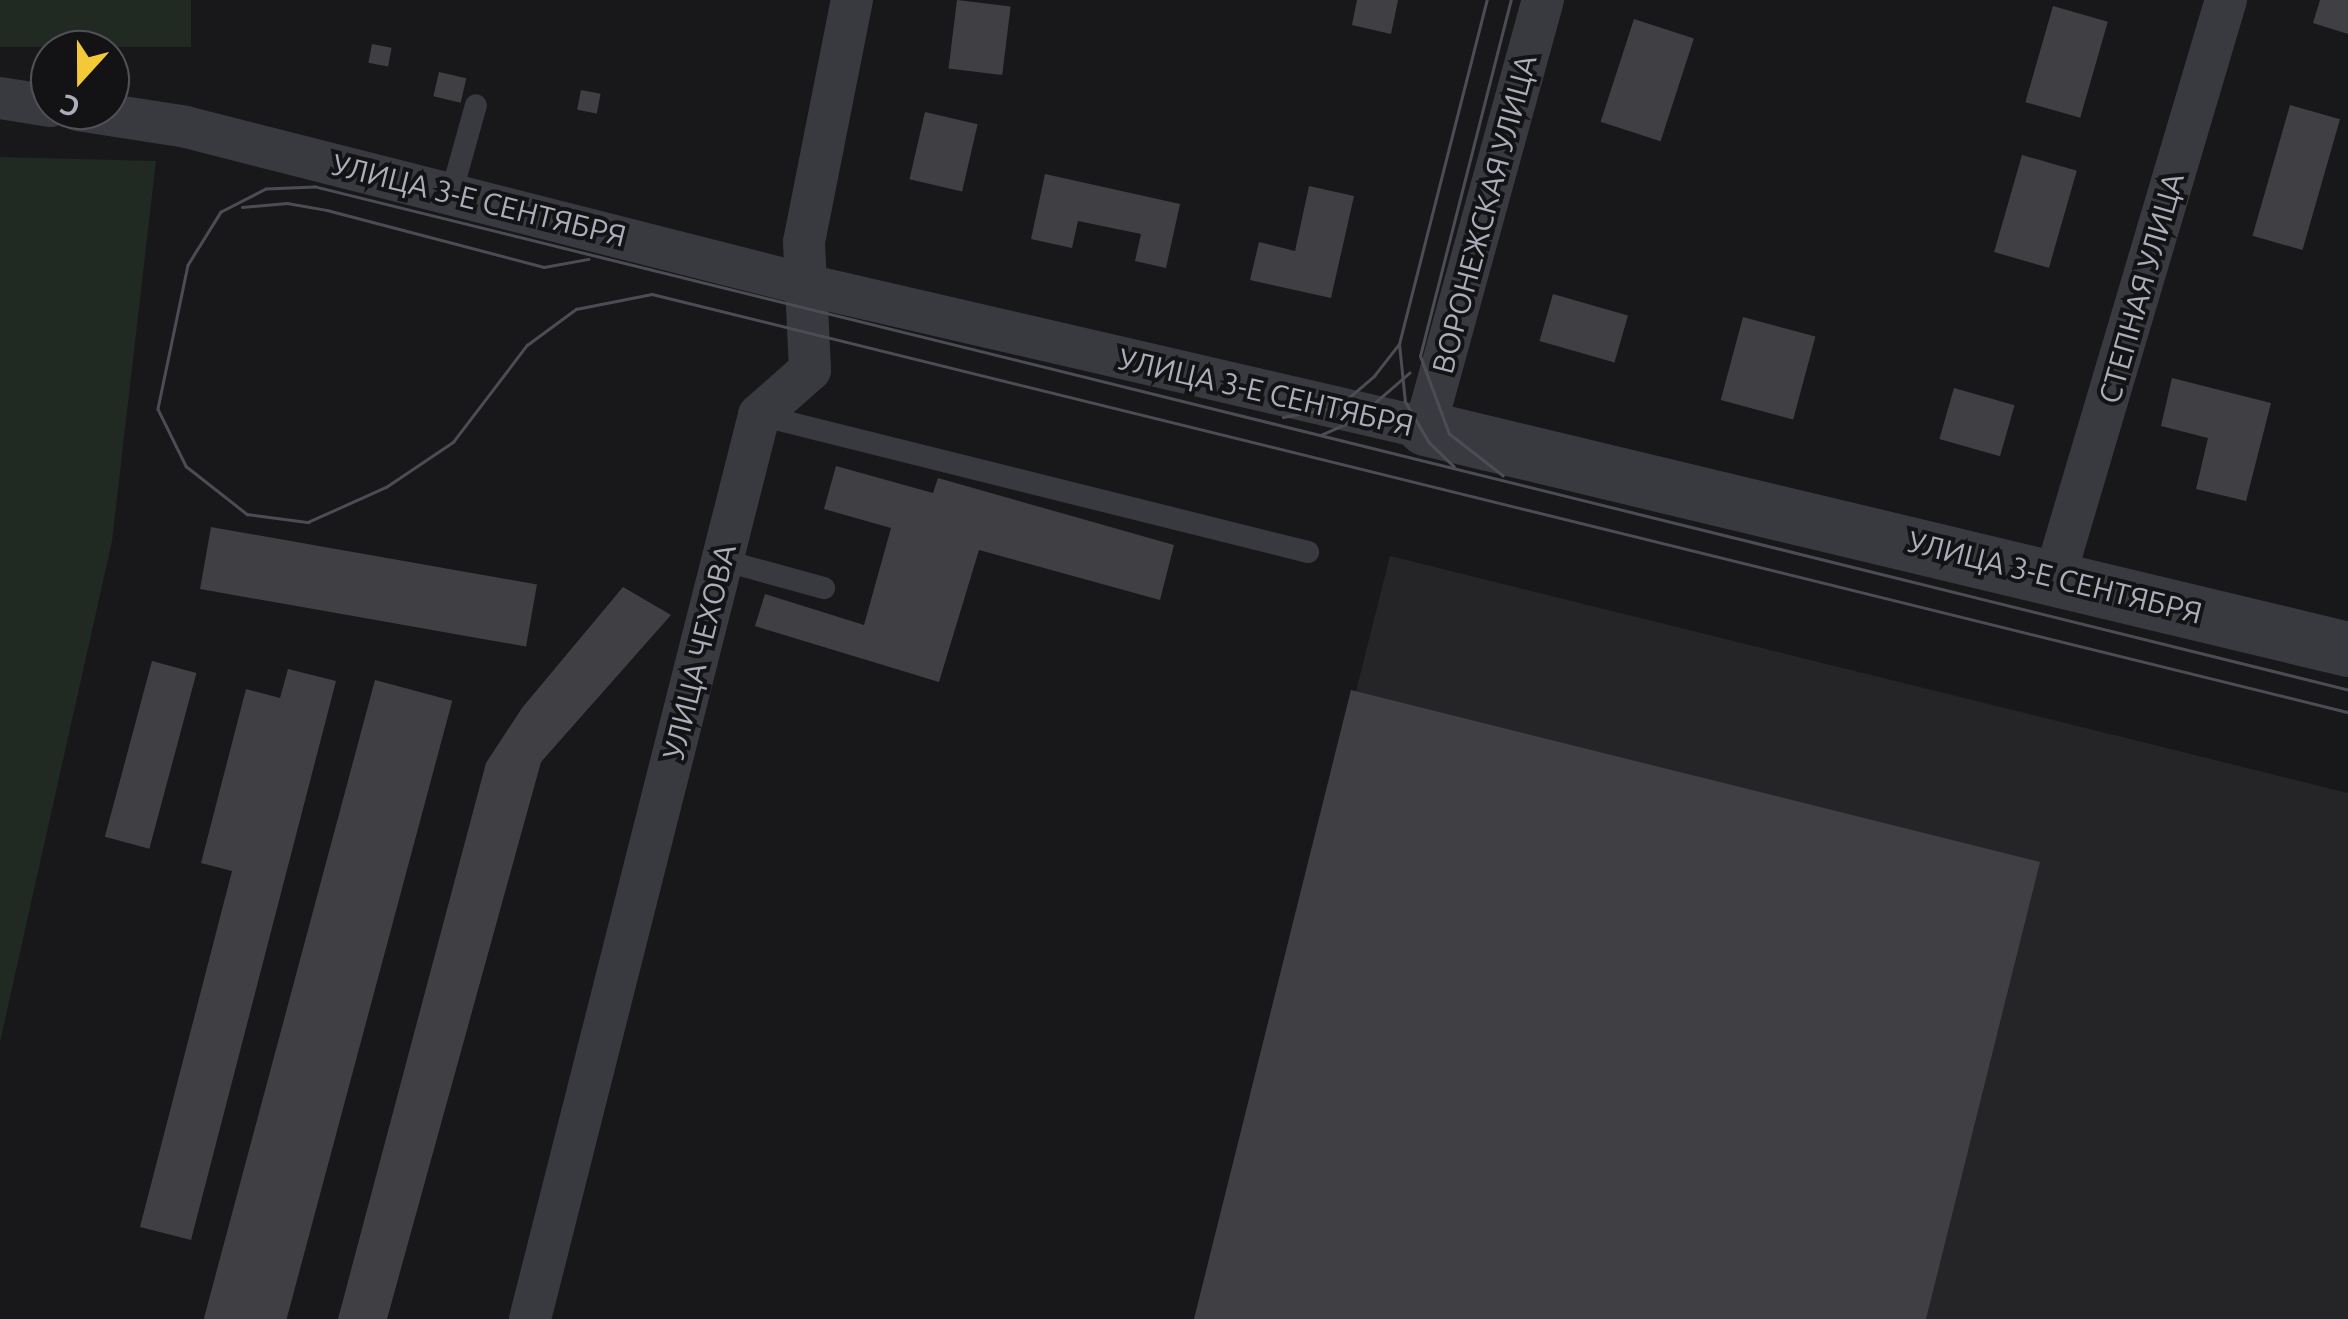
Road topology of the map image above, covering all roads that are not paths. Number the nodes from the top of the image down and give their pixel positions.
1 (852, 0) edge
2 (1543, 0) edge
3 (2226, 0) edge
4 (0, 98) edge
5 (30, 103) edge
6 (476, 104) dead end
7 (130, 118) edge
8 (452, 190) junction
9 (811, 286) junction
10 (759, 415) junction
11 (1424, 428) junction
12 (1308, 552) dead end
13 (722, 560) junction
14 (2056, 576) junction
15 (824, 588) dead end
16 (2348, 648) edge
17 (530, 1319) edge

1 - 9 street
2 - 11 street, ВОРОНЕЖСКАЯ УЛИЦА
3 - 14 street, СТЕПНАЯ УЛИЦА
4 - 5 street
6 - 8 lane
7 - 8 street, УЛИЦА 3-Е СЕНТЯБРЯ
8 - 9 street, УЛИЦА 3-Е СЕНТЯБРЯ
9 - 10 street
9 - 11 street, УЛИЦА 3-Е СЕНТЯБРЯ
10 - 12 lane
10 - 13 street, УЛИЦА ЧЕХОВА
11 - 14 street, УЛИЦА 3-Е СЕНТЯБРЯ
13 - 15 lane
13 - 17 street, УЛИЦА ЧЕХОВА
14 - 16 street, УЛИЦА 3-Е СЕНТЯБРЯ

